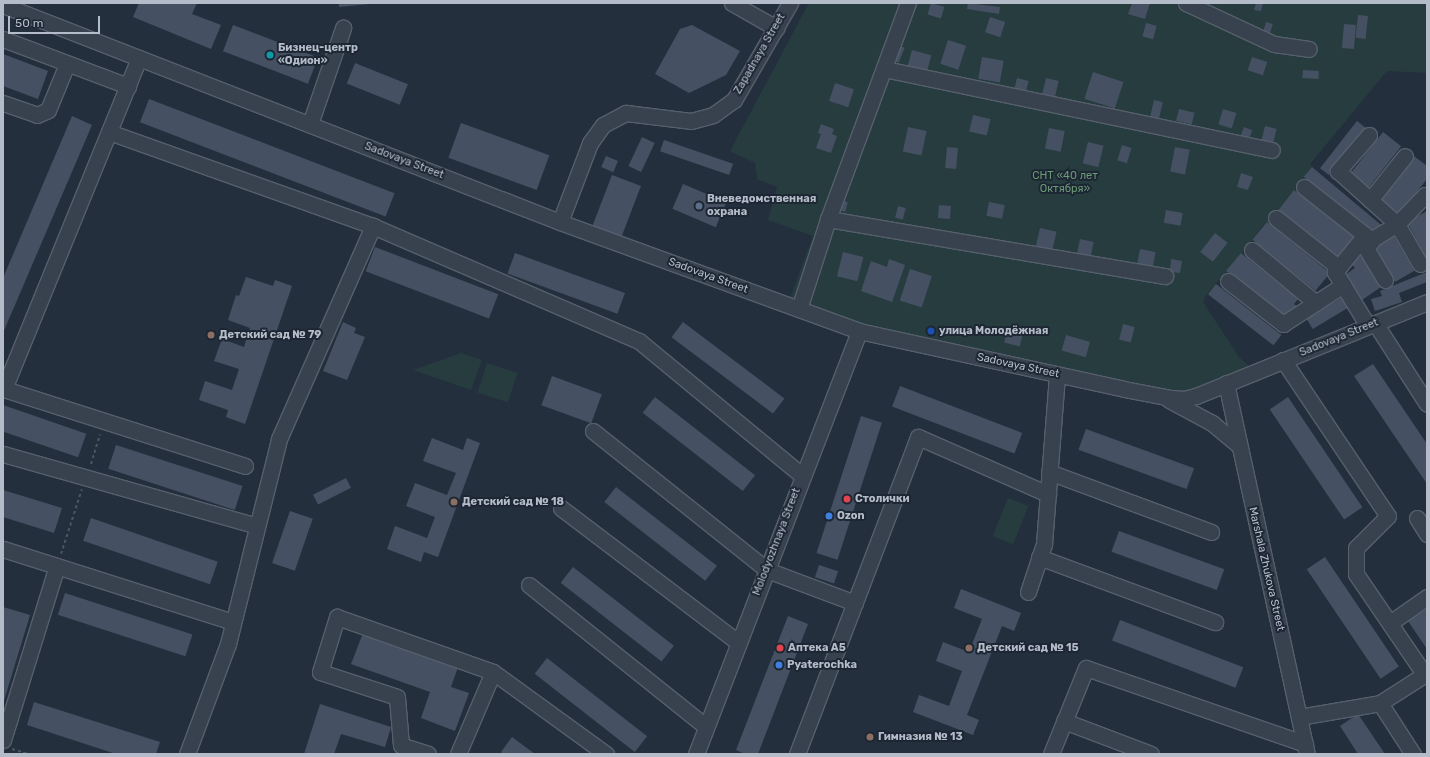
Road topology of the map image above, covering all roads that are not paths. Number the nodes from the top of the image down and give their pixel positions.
1 (732, 3) edge
2 (790, 3) edge
3 (908, 3) edge
4 (1186, 3) edge
5 (3, 5) edge
6 (343, 28) dead end
7 (776, 28) junction
8 (3, 39) edge
9 (1309, 49) dead end
10 (139, 58) junction
11 (67, 64) junction
12 (884, 70) junction
13 (128, 86) junction
14 (3, 103) edge
15 (310, 124) junction
16 (109, 132) junction
17 (1369, 135) dead end
18 (1272, 150) dead end
19 (1405, 156) dead end
20 (1304, 188) dead end
21 (1427, 199) edge
22 (1370, 200) junction
23 (1276, 218) dead end
24 (828, 219) junction
25 (560, 222) junction
26 (1397, 224) junction
27 (373, 226) junction
28 (1252, 250) dead end
29 (1420, 264) dead end
30 (1339, 268) junction
31 (1165, 276) dead end
32 (1385, 280) dead end
33 (1228, 281) dead end
34 (1343, 284) junction
35 (1427, 302) edge
36 (1316, 303) junction
37 (799, 309) junction
38 (1372, 324) junction
39 (859, 330) junction
40 (1283, 360) junction
41 (1057, 374) junction
42 (1226, 383) junction
43 (1162, 396) junction
44 (1427, 404) edge
45 (593, 430) dead end
46 (1238, 445) junction
47 (3, 454) edge
48 (245, 466) dead end
49 (1050, 472) junction
50 (803, 476) junction
51 (1048, 494) junction
52 (561, 508) dead end
53 (1416, 518) dead end
54 (257, 526) junction
55 (1210, 532) dead end
56 (1427, 534) edge
57 (3, 549) edge
58 (1039, 557) junction
59 (57, 566) junction
60 (767, 570) junction
61 (529, 585) dead end
62 (1028, 592) dead end
63 (1427, 596) edge
64 (855, 603) junction
65 (233, 622) junction
66 (1215, 622) dead end
67 (1390, 623) junction
68 (738, 643) junction
69 (493, 672) junction
70 (1426, 674) edge
71 (1380, 703) junction
72 (1300, 717) junction
73 (1064, 721) junction
74 (706, 728) junction
75 (6, 744) edge
76 (1306, 749) edge
77 (187, 754) edge
78 (428, 754) edge
79 (458, 754) edge
80 (606, 754) edge
81 (696, 754) edge
82 (797, 754) edge
83 (1051, 754) edge
84 (1151, 754) edge
85 (1413, 754) edge

1 - 7 street
2 - 7 street, Zapadnaya Street
3 - 12 street
4 - 9 street
5 - 10 street, Sadovaya Street
6 - 15 street
7 - 25 street, Zapadnaya Street
8 - 11 street
10 - 13 street
10 - 15 street, Sadovaya Street
11 - 13 street
11 - 14 street
12 - 18 street
12 - 24 street
13 - 16 street
15 - 25 street, Sadovaya Street
16 - 27 street
16 - 48 street
17 - 22 street
19 - 22 street
20 - 30 street
21 - 26 street
22 - 26 street
23 - 30 street
24 - 31 street
24 - 37 street
25 - 37 street, Sadovaya Street
26 - 29 street
26 - 32 street
27 - 50 street
27 - 54 street
28 - 36 street
30 - 34 street
33 - 36 street
34 - 36 street
34 - 38 street
35 - 38 street, Sadovaya Street
37 - 39 street, Sadovaya Street
38 - 40 street, Sadovaya Street
38 - 44 street
39 - 41 street, Sadovaya Street
39 - 50 street, Molodyozhnaya Street
40 - 42 street, Sadovaya Street
40 - 67 street
41 - 43 street, Sadovaya Street
41 - 49 street
42 - 43 street, Sadovaya Street
42 - 46 street, Marshala Zhukova Street
43 - 46 street
45 - 60 street
46 - 72 street, Marshala Zhukova Street
47 - 54 street
49 - 51 street
49 - 55 street
50 - 60 street, Molodyozhnaya Street
51 - 58 street
51 - 64 street
52 - 68 street
53 - 56 street
54 - 65 street
57 - 59 street
58 - 62 street
58 - 66 street
59 - 65 street
59 - 75 street
60 - 64 street
60 - 68 street, Molodyozhnaya Street
61 - 74 street
63 - 67 street
64 - 82 street
65 - 77 street
67 - 70 street
68 - 74 street, Molodyozhnaya Street
69 - 78 street
69 - 79 street
69 - 80 street
70 - 71 street
71 - 72 street
71 - 85 street
72 - 76 street, Marshala Zhukova Street
73 - 76 street
73 - 83 street
73 - 84 street
74 - 81 street, Molodyozhnaya Street

